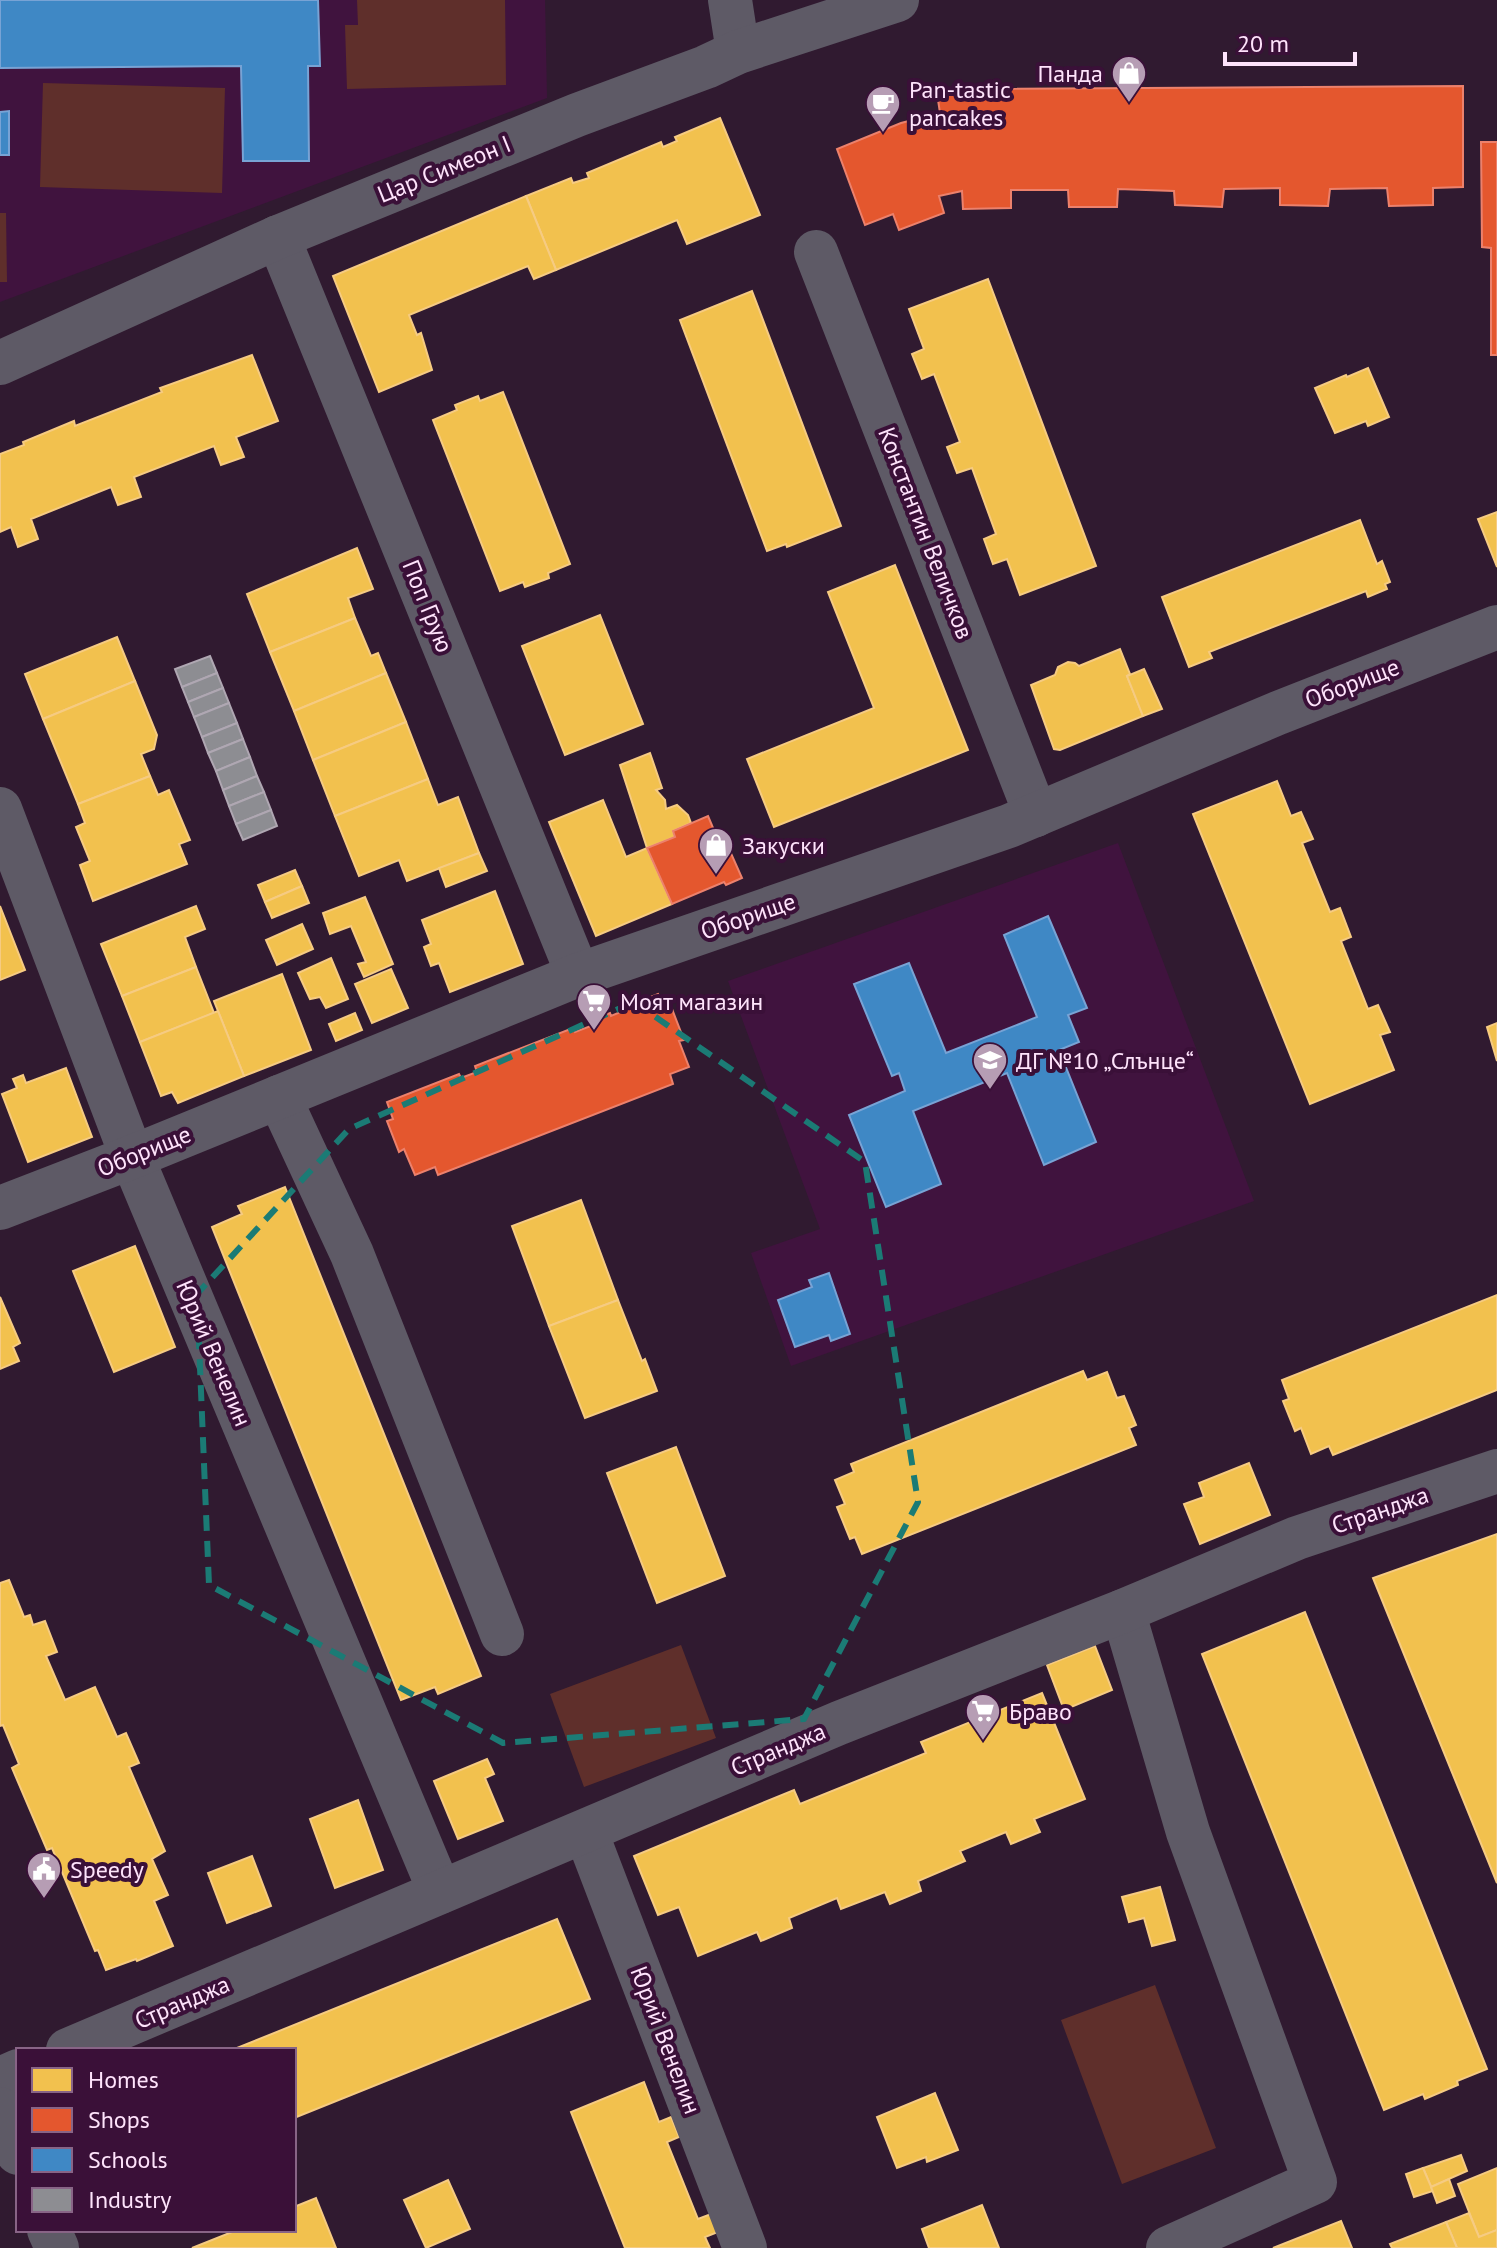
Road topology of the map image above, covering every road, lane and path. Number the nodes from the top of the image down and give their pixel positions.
1 (730, 0) edge
2 (897, 0) edge
3 (738, 52) junction
4 (278, 237) junction
5 (816, 252) dead end
6 (0, 363) edge
7 (1497, 627) edge
8 (0, 809) edge
9 (1036, 815) junction
10 (578, 975) junction
11 (279, 1097) junction
12 (132, 1157) junction
13 (0, 1208) edge
14 (1497, 1471) edge
15 (1123, 1611) junction
16 (502, 1634) dead end
17 (586, 1832) junction
18 (440, 1892) junction
19 (73, 2048) edge
20 (0, 2109) edge
21 (16, 2148) edge
22 (745, 2248) edge
23 (1168, 2248) edge

1 - 3 street
2 - 3 street, Цар Симеон I
3 - 4 street, Цар Симеон I
4 - 6 street, Цар Симеон I
4 - 10 street, Поп Грую
5 - 9 street, Константин Величков
7 - 9 street, Оборище
8 - 12 street, Юрий Венелин
9 - 10 street, Оборище
10 - 11 street, Оборище
11 - 12 street, Оборище
11 - 16 street
12 - 13 street, Оборище
12 - 18 street, Юрий Венелин
14 - 15 street, Странджа
15 - 17 street, Странджа
15 - 23 street
17 - 18 street, Странджа
17 - 22 street, Юрий Венелин
18 - 19 street, Странджа
20 - 21 street

